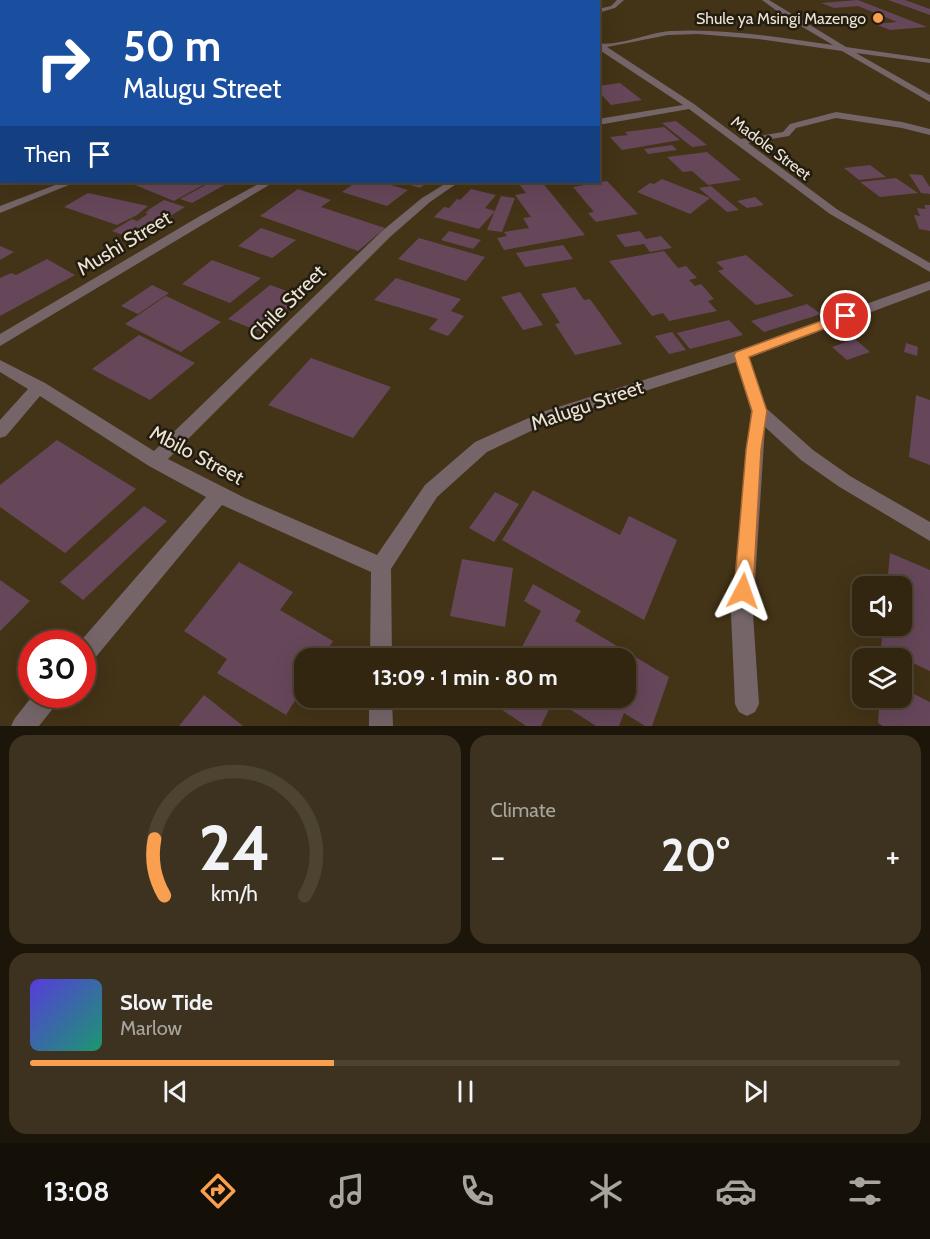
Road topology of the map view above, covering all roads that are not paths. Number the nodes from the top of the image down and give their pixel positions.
1 (621, 0) edge
2 (765, 0) edge
3 (600, 10) edge
4 (600, 46) edge
5 (600, 47) edge
6 (847, 49) junction
7 (930, 61) edge
8 (930, 99) edge
9 (691, 106) junction
10 (600, 122) edge
11 (930, 132) edge
12 (739, 142) junction
13 (68, 183) edge
14 (267, 183) edge
15 (452, 183) edge
16 (0, 210) edge
17 (930, 268) edge
18 (930, 285) edge
19 (0, 341) edge
20 (741, 355) junction
21 (0, 365) edge
22 (39, 387) junction
23 (759, 411) junction
24 (0, 430) edge
25 (155, 461) junction
26 (219, 495) junction
27 (930, 532) edge
28 (381, 567) junction
29 (96, 640) edge
30 (381, 648) edge
31 (747, 704) dead end
32 (38, 708) edge
33 (381, 708) edge
34 (23, 726) edge
35 (381, 726) edge

1 - 3 street
2 - 6 street
4 - 6 street
5 - 9 street, Madole Street
6 - 7 street
6 - 8 street
9 - 10 street
9 - 12 street, Madole Street
11 - 12 street
12 - 17 street, Madole Street
13 - 16 street
14 - 19 street, Mushi Street
15 - 25 street, Chile Street
18 - 20 street, Malugu Street
20 - 23 street
20 - 28 street, Malugu Street
21 - 22 street, Mbilo Street
22 - 24 street
22 - 25 street, Mbilo Street
23 - 27 street
23 - 31 street
25 - 26 street, Mbilo Street
26 - 28 street, Mbilo Street
26 - 29 street
28 - 30 street
32 - 34 street
33 - 35 street

